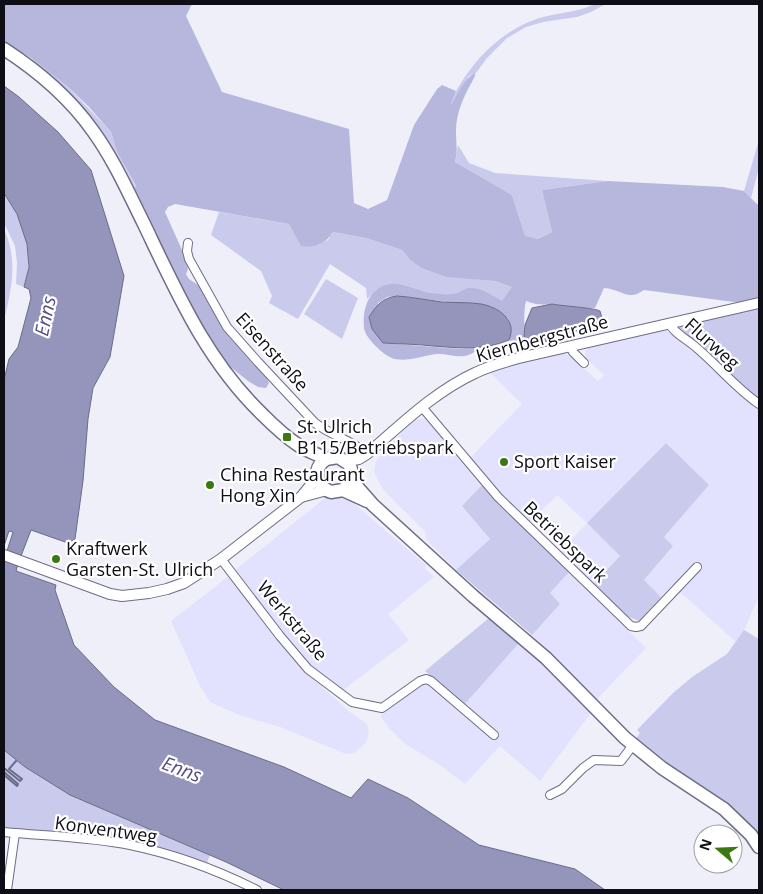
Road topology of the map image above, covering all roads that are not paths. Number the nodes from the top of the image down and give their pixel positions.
1 (4, 49) edge
2 (188, 243) dead end
3 (759, 302) edge
4 (669, 323) junction
5 (570, 346) junction
6 (584, 363) dead end
7 (759, 404) edge
8 (422, 407) junction
9 (320, 468) junction
10 (353, 469) junction
11 (327, 490) junction
12 (301, 497) junction
13 (4, 555) edge
14 (221, 559) junction
15 (697, 566) dead end
16 (494, 736) dead end
17 (633, 744) junction
18 (550, 795) dead end
19 (4, 832) edge
20 (15, 833) junction
21 (759, 848) edge
22 (7, 890) edge
23 (257, 890) edge

1 - 9 main road
2 - 10 street, Eisenstraße
3 - 4 street, Kiernbergstraße
4 - 5 street, Kiernbergstraße
4 - 7 street, Flurweg
5 - 6 street
5 - 8 street, Kiernbergstraße
8 - 10 street, Kiernbergstraße
8 - 15 street, Betriebspark
9 - 10 main road
9 - 11 main road
9 - 12 street
10 - 11 main road
10 - 17 main road
11 - 12 street
12 - 14 street
13 - 14 street
14 - 16 street, Werkstraße
17 - 18 street
17 - 21 main road
19 - 20 street, Konventweg
20 - 22 street
20 - 23 street, Konventweg

